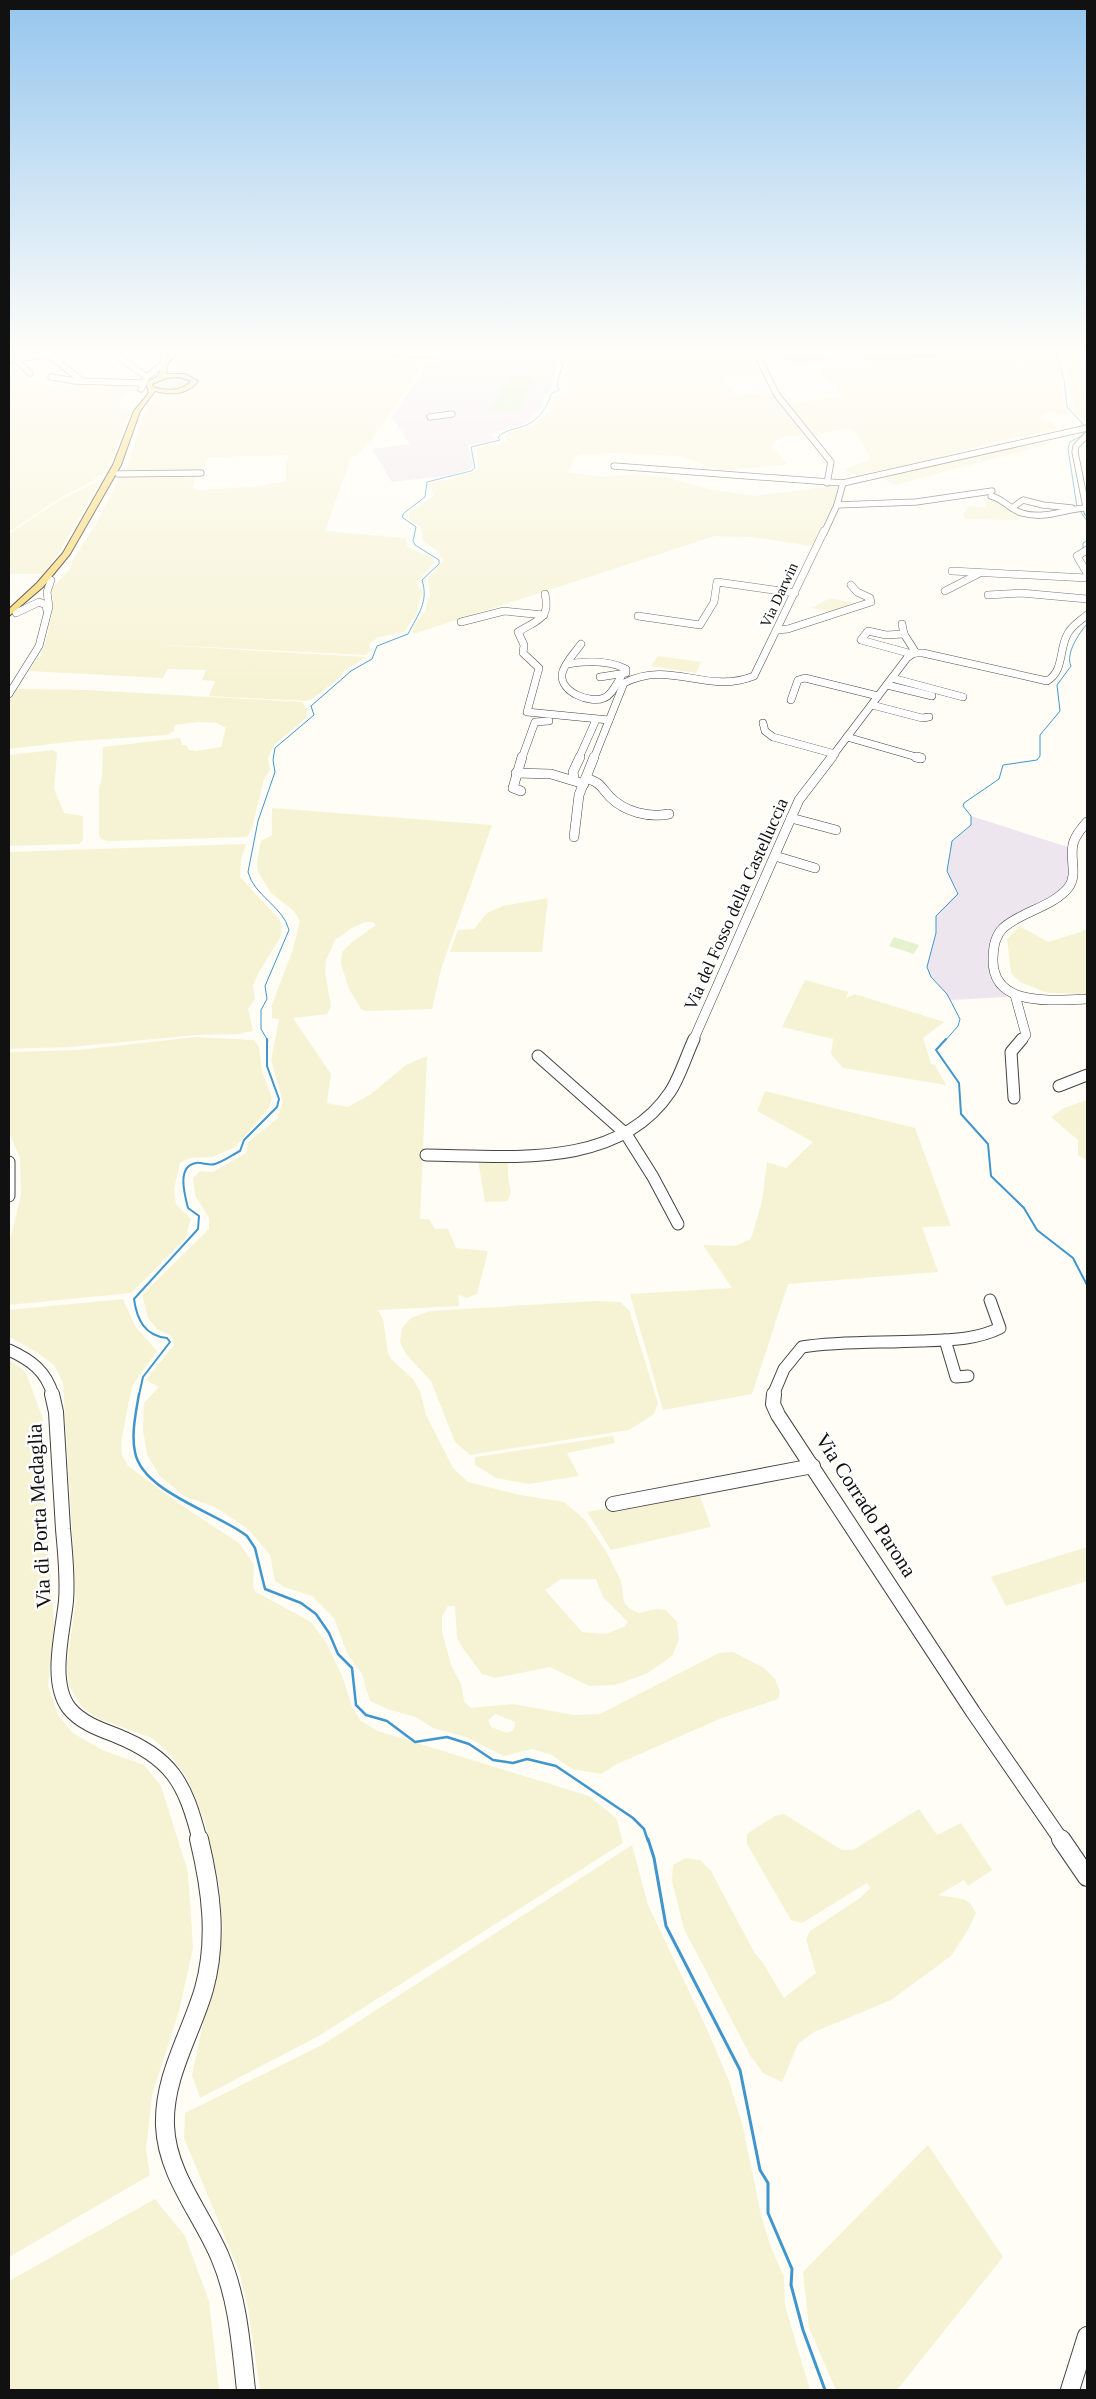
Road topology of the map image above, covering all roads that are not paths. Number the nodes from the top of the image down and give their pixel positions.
1 (117, 465) edge
2 (122, 465) edge
3 (830, 465) edge
4 (923, 465) edge
5 (1077, 465) edge
6 (614, 466) dead end
7 (201, 473) dead end
8 (118, 474) junction
9 (827, 483) junction
10 (843, 483) junction
11 (837, 504) junction
12 (1012, 508) junction
13 (1076, 508) junction
14 (1086, 510) edge
15 (1084, 551) edge
16 (952, 571) dead end
17 (982, 572) junction
18 (1087, 573) edge
19 (1087, 578) edge
20 (51, 580) junction
21 (851, 585) dead end
22 (945, 591) dead end
23 (795, 592) junction
24 (544, 594) dead end
25 (988, 594) dead end
26 (1087, 599) edge
27 (47, 611) junction
28 (12, 613) edge
29 (1087, 615) edge
30 (540, 616) junction
31 (638, 616) dead end
32 (9, 618) edge
33 (461, 622) dead end
34 (902, 624) dead end
35 (777, 630) junction
36 (904, 634) junction
37 (582, 644) dead end
38 (914, 654) junction
39 (567, 664) junction
40 (626, 673) junction
41 (647, 674) junction
42 (600, 677) dead end
43 (889, 681) junction
44 (831, 684) junction
45 (9, 694) edge
46 (827, 695) dead end
47 (878, 696) junction
48 (932, 696) dead end
49 (963, 697) dead end
50 (791, 700) dead end
51 (872, 705) junction
52 (930, 717) dead end
53 (609, 720) junction
54 (763, 723) dead end
55 (847, 737) junction
56 (835, 754) junction
57 (921, 758) dead end
58 (516, 773) junction
59 (574, 779) junction
60 (585, 781) junction
61 (521, 791) dead end
62 (669, 814) dead end
63 (791, 818) junction
64 (1087, 822) edge
65 (836, 830) dead end
66 (574, 837) dead end
67 (775, 856) junction
68 (815, 868) dead end
69 (1015, 995) junction
70 (1087, 999) edge
71 (538, 1056) dead end
72 (1087, 1075) edge
73 (1059, 1086) dead end
74 (1014, 1098) dead end
75 (626, 1134) junction
76 (426, 1155) dead end
77 (9, 1162) edge
78 (9, 1196) edge
79 (678, 1224) dead end
80 (990, 1300) dead end
81 (946, 1340) junction
82 (9, 1350) edge
83 (968, 1376) dead end
84 (813, 1466) junction
85 (613, 1504) dead end
86 (1087, 1876) edge
87 (1087, 2336) edge
88 (246, 2390) edge
89 (1070, 2390) edge

1 - 28 main road
2 - 8 main road
3 - 9 street
4 - 10 street
5 - 14 street
6 - 9 street
7 - 8 street
8 - 20 main road
9 - 10 street
10 - 11 street, Via Darwin
11 - 12 street
11 - 23 street, Via Darwin
12 - 13 street
12 - 13 street
13 - 14 street
15 - 18 street
16 - 17 street
17 - 19 street
17 - 22 street
20 - 27 street
20 - 28 main road
21 - 35 street
23 - 31 street
23 - 35 street, Via Darwin
24 - 30 street
25 - 26 street
27 - 28 street
27 - 45 street
28 - 32 main road
29 - 38 street
30 - 33 street
30 - 53 street
34 - 36 street
35 - 41 street, Via Darwin
36 - 38 street
36 - 38 street
37 - 39 street
38 - 43 street, Via del Fosso della Castelluccia
39 - 40 street
39 - 40 street
40 - 41 street
40 - 42 street
41 - 53 street, Via Darwin
43 - 47 street, Via del Fosso della Castelluccia
43 - 48 street
43 - 49 street
44 - 46 street
44 - 47 street
44 - 50 street
47 - 51 street, Via del Fosso della Castelluccia
51 - 52 street
51 - 55 street, Via del Fosso della Castelluccia
53 - 60 street, Via Darwin
54 - 56 street
55 - 56 street, Via del Fosso della Castelluccia
55 - 57 street
56 - 63 street, Via del Fosso della Castelluccia
58 - 59 street
58 - 59 street
58 - 61 street
59 - 60 street
60 - 62 street
60 - 66 street, Via Darwin
63 - 65 street
63 - 67 street, Via del Fosso della Castelluccia
64 - 69 street
67 - 68 street
67 - 75 street, Via del Fosso della Castelluccia
69 - 70 street
69 - 74 street
71 - 75 street
72 - 73 street
75 - 76 street, Via del Fosso della Castelluccia
75 - 79 street
77 - 78 street
80 - 81 street, Via Corrado Parona
81 - 83 street
81 - 84 street, Via Corrado Parona
82 - 88 street, Via di Porta Medaglia
84 - 85 street
84 - 86 street, Via Corrado Parona
87 - 89 street

